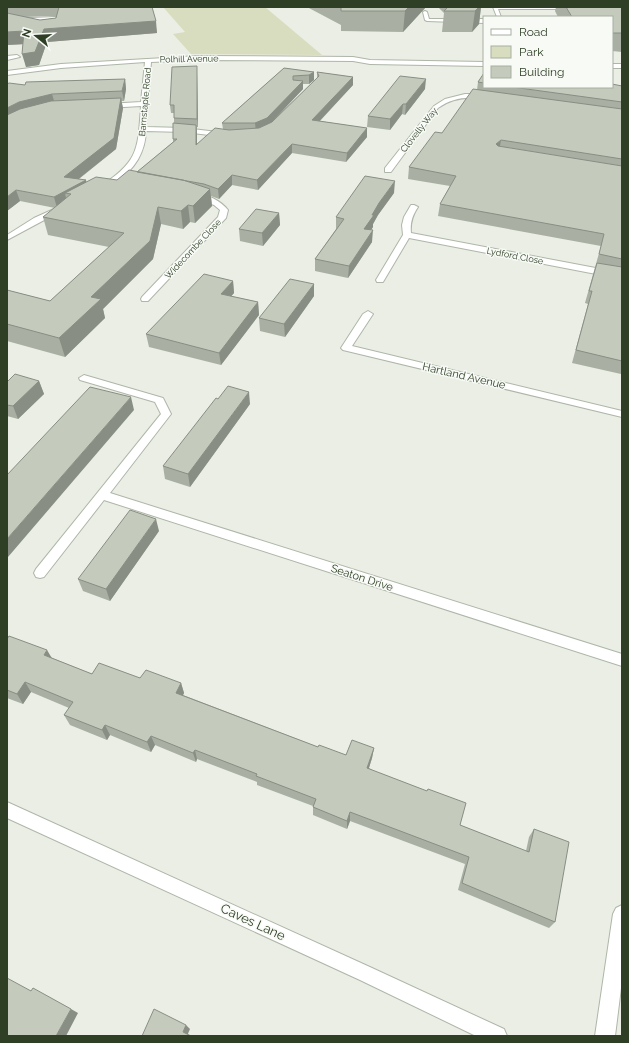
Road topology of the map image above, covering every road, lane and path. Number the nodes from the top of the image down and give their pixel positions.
1 (578, 8) edge
2 (425, 12) dead end
3 (499, 16) edge
4 (7, 21) edge
5 (483, 21) edge
6 (28, 26) edge
7 (49, 28) edge
8 (17, 57) dead end
9 (7, 58) edge
10 (148, 63) junction
11 (483, 64) edge
12 (7, 73) edge
13 (7, 78) edge
14 (494, 98) edge
15 (144, 104) junction
16 (96, 106) edge
17 (142, 129) junction
18 (236, 136) edge
19 (388, 170) dead end
20 (96, 192) edge
21 (186, 194) edge
22 (414, 207) dead end
23 (63, 208) edge
24 (408, 235) junction
25 (7, 238) edge
26 (622, 276) edge
27 (380, 280) dead end
28 (145, 299) dead end
29 (368, 314) dead end
30 (84, 378) dead end
31 (622, 414) edge
32 (102, 495) junction
33 (40, 573) dead end
34 (622, 660) edge
35 (7, 810) edge
36 (622, 914) edge
37 (498, 1036) edge
38 (605, 1036) edge

1 - 3 street
2 - 5 street
4 - 6 street
4 - 7 street
8 - 9 street
10 - 11 street, Polhill Avenue
10 - 12 street, Polhill Avenue
10 - 13 street, Polhill Avenue
10 - 15 street, Barnstaple Road
14 - 19 street, Clovelly Way
15 - 16 street
15 - 17 street, Barnstaple Road
17 - 18 street
17 - 20 street, Barnstaple Road
21 - 28 street, Widecombe Close
22 - 24 street
23 - 25 street
24 - 26 street, Lydford Close
24 - 27 street
29 - 31 street, Hartland Avenue
30 - 32 street
32 - 33 street
32 - 34 street, Seaton Drive
35 - 37 street, Caves Lane
36 - 38 street

